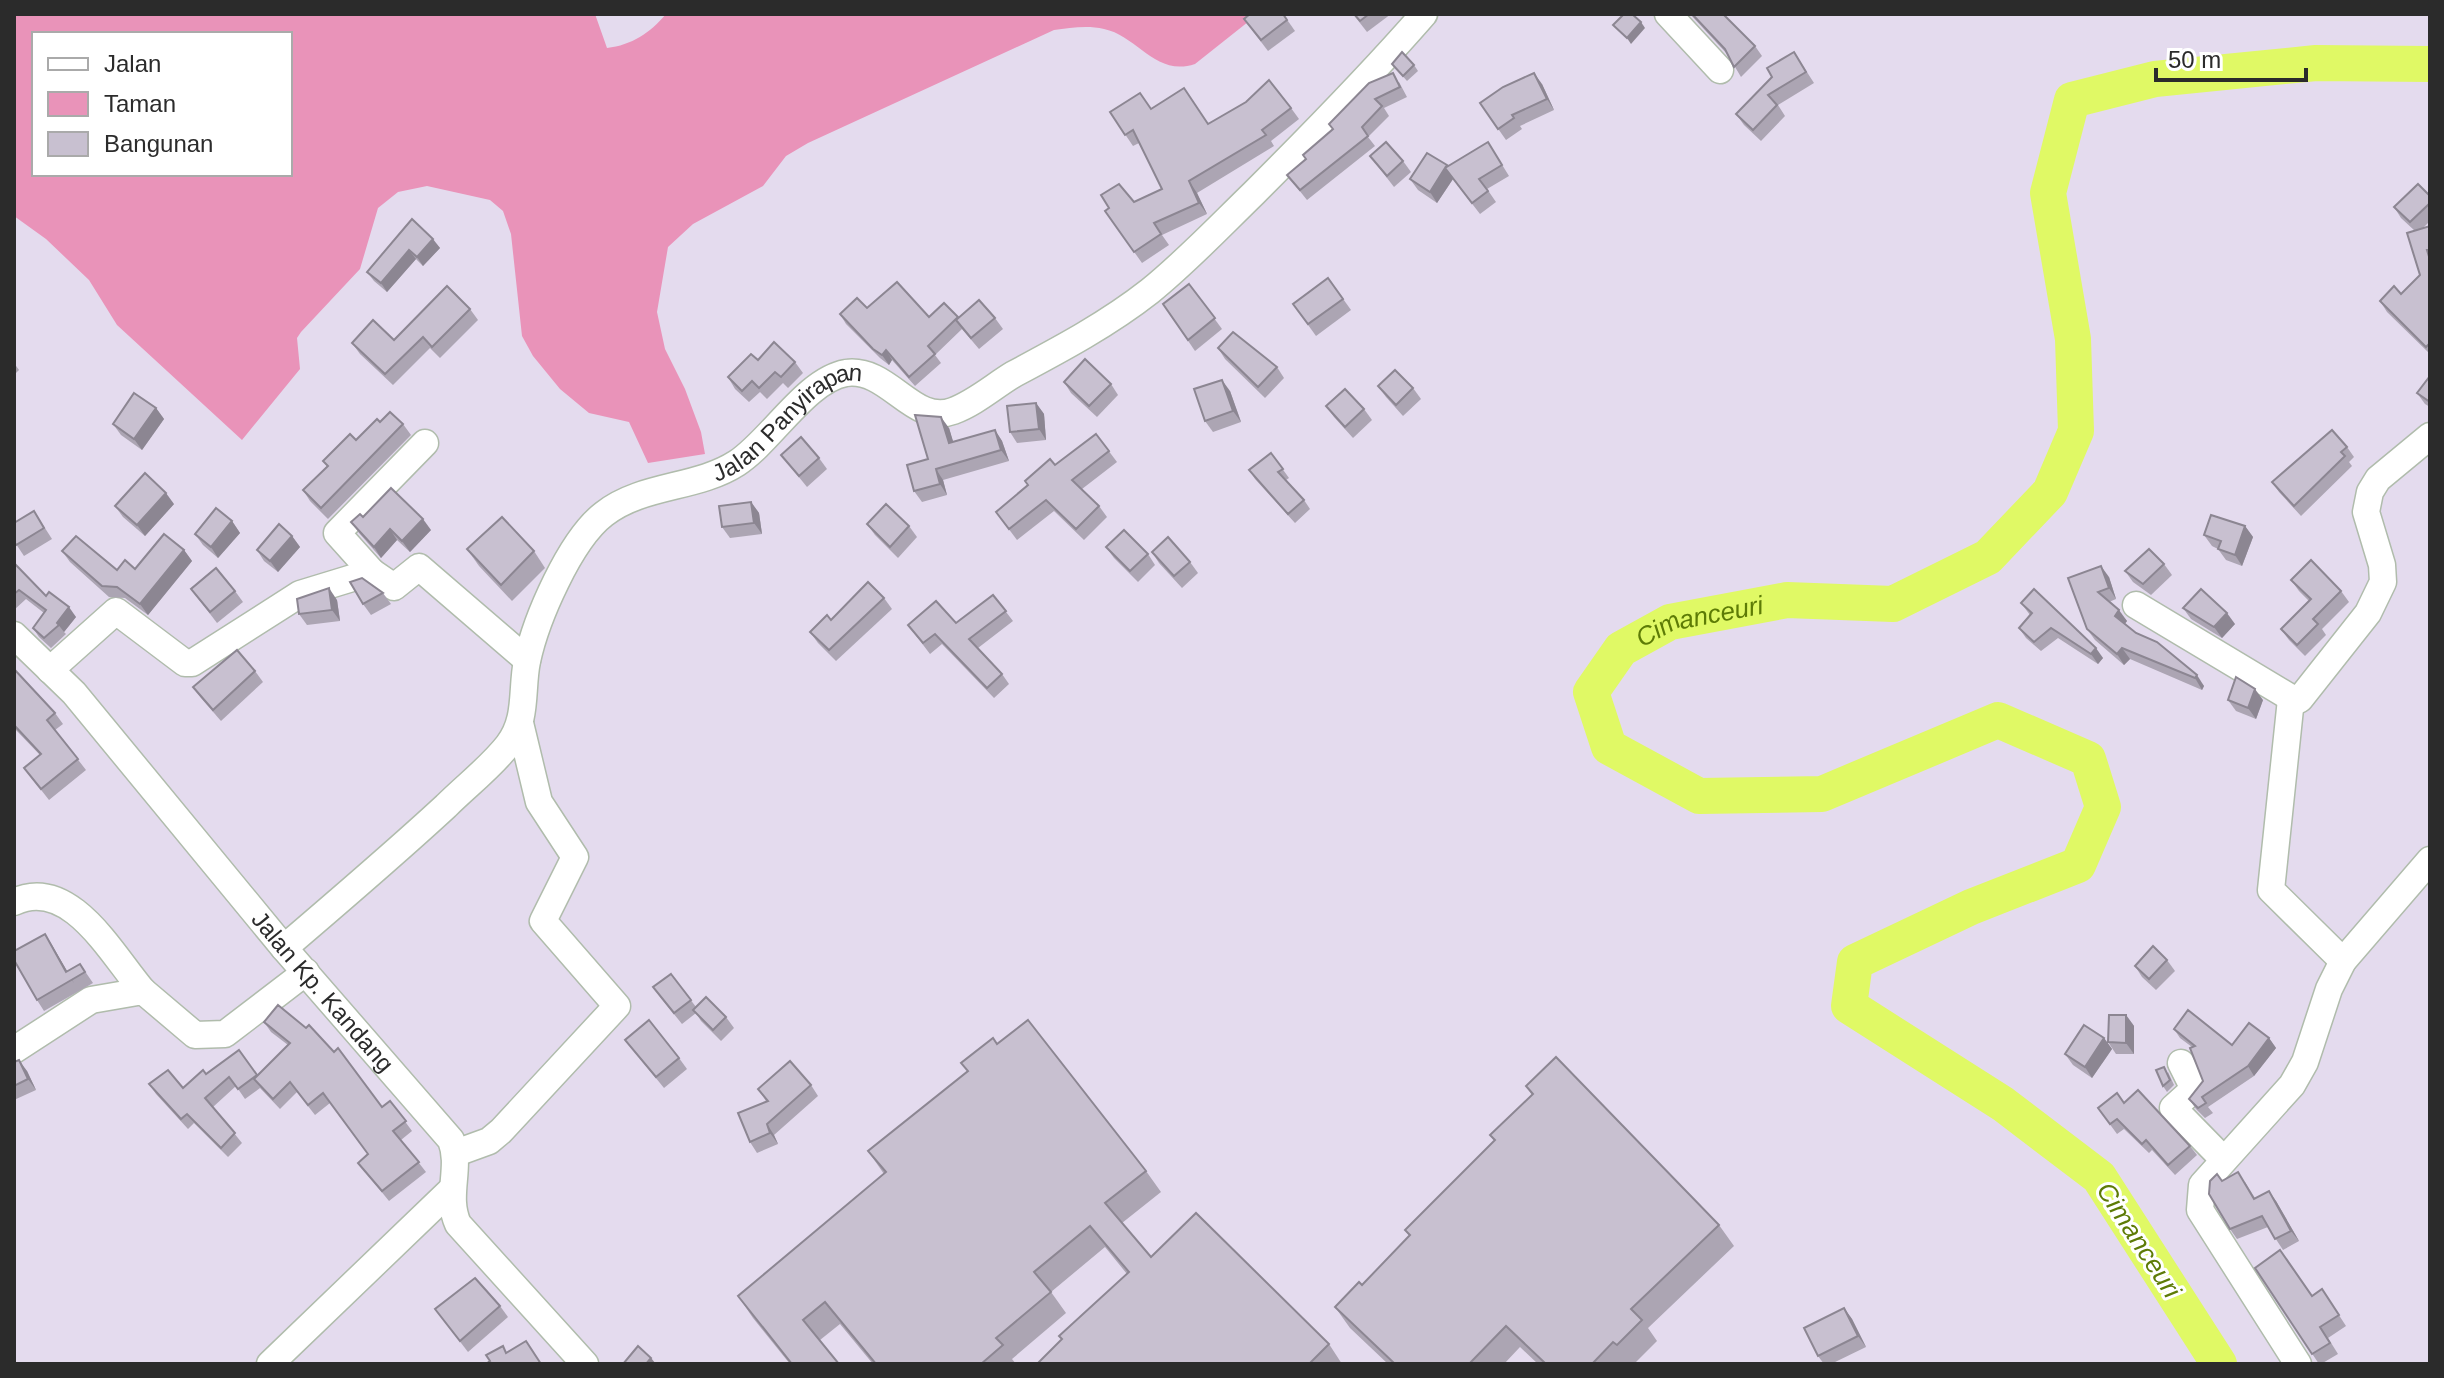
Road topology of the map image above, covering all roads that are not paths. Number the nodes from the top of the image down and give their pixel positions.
1 (1424, 14) edge
2 (1668, 14) edge
3 (1720, 70) dead end
4 (2430, 436) edge
5 (425, 443) dead end
6 (372, 572) junction
7 (2136, 605) dead end
8 (14, 635) edge
9 (527, 660) junction
10 (50, 670) junction
11 (2291, 699) junction
12 (520, 723) junction
13 (2430, 860) edge
14 (14, 902) edge
15 (284, 948) junction
16 (2343, 961) junction
17 (306, 972) junction
18 (143, 991) junction
19 (14, 1050) edge
20 (2181, 1063) dead end
21 (456, 1153) junction
22 (2224, 1160) junction
23 (451, 1190) junction
24 (270, 1364) edge
25 (585, 1364) edge
26 (2298, 1364) edge

1 - 9 street, Jalan Panyirapan
2 - 3 street
4 - 11 street
5 - 6 street
6 - 9 street
6 - 10 street
7 - 11 street
8 - 10 street, Jalan Kp. Kandang
9 - 12 street, Jalan Panyirapan
10 - 15 street, Jalan Kp. Kandang
11 - 16 street
12 - 15 street, Jalan Panyirapan
12 - 21 street
13 - 16 street
14 - 18 street
15 - 17 street, Jalan Kp. Kandang
16 - 22 street
17 - 18 street
17 - 21 street, Jalan Kp. Kandang
18 - 19 street
20 - 22 street
21 - 23 street
22 - 26 street
23 - 24 street
23 - 25 street

